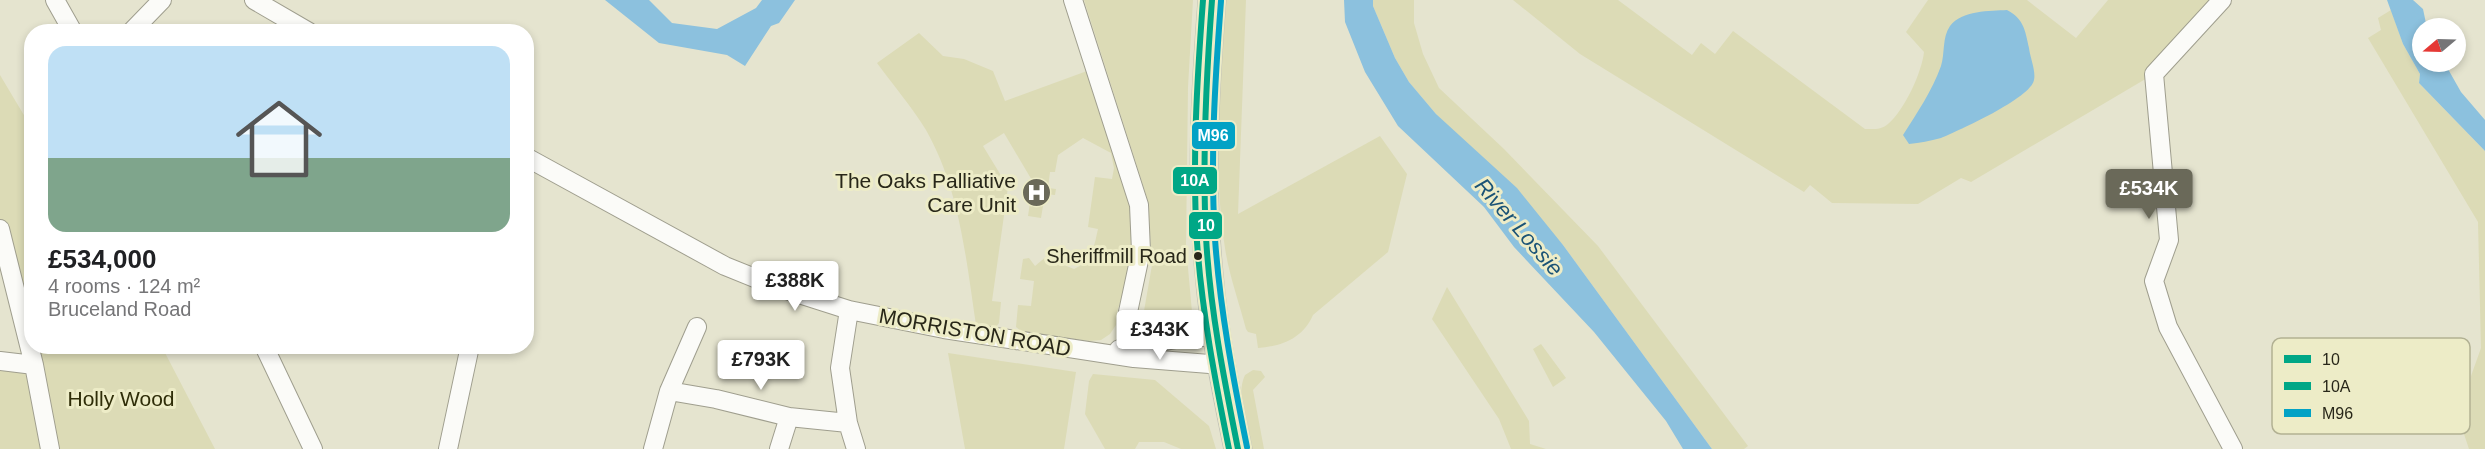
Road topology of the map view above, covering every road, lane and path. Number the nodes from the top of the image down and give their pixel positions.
1 (55, 0) edge
2 (162, 0) edge
3 (254, 0) edge
4 (1073, 0) edge
5 (1212, 0) edge
6 (2222, 0) edge
7 (68, 24) edge
8 (139, 24) edge
9 (295, 24) edge
10 (534, 161) edge
11 (0, 229) edge
12 (849, 310) junction
13 (24, 325) edge
14 (697, 327) dead end
15 (1217, 337) junction
16 (1132, 352) junction
17 (31, 354) edge
18 (268, 354) edge
19 (468, 354) edge
20 (0, 361) edge
21 (34, 365) junction
22 (1222, 365) junction
23 (669, 391) junction
24 (789, 417) junction
25 (848, 423) junction
26 (50, 449) edge
27 (313, 449) edge
28 (448, 449) edge
29 (653, 449) edge
30 (779, 449) edge
31 (856, 449) edge
32 (1238, 449) edge
33 (2233, 449) edge

1 - 7 street
2 - 8 street
3 - 9 street
4 - 16 street
5 - 15 highway
6 - 33 street
10 - 12 street, MORRISTON ROAD
11 - 13 street
12 - 16 street, MORRISTON ROAD
12 - 25 street
14 - 23 street
15 - 16 street, MORRISTON ROAD
15 - 22 highway
16 - 22 street, MORRISTON ROAD
17 - 21 street
18 - 27 street
19 - 28 street
20 - 21 street
21 - 26 street
22 - 32 highway
23 - 24 street
23 - 29 street
24 - 25 street
24 - 30 street
25 - 31 street

